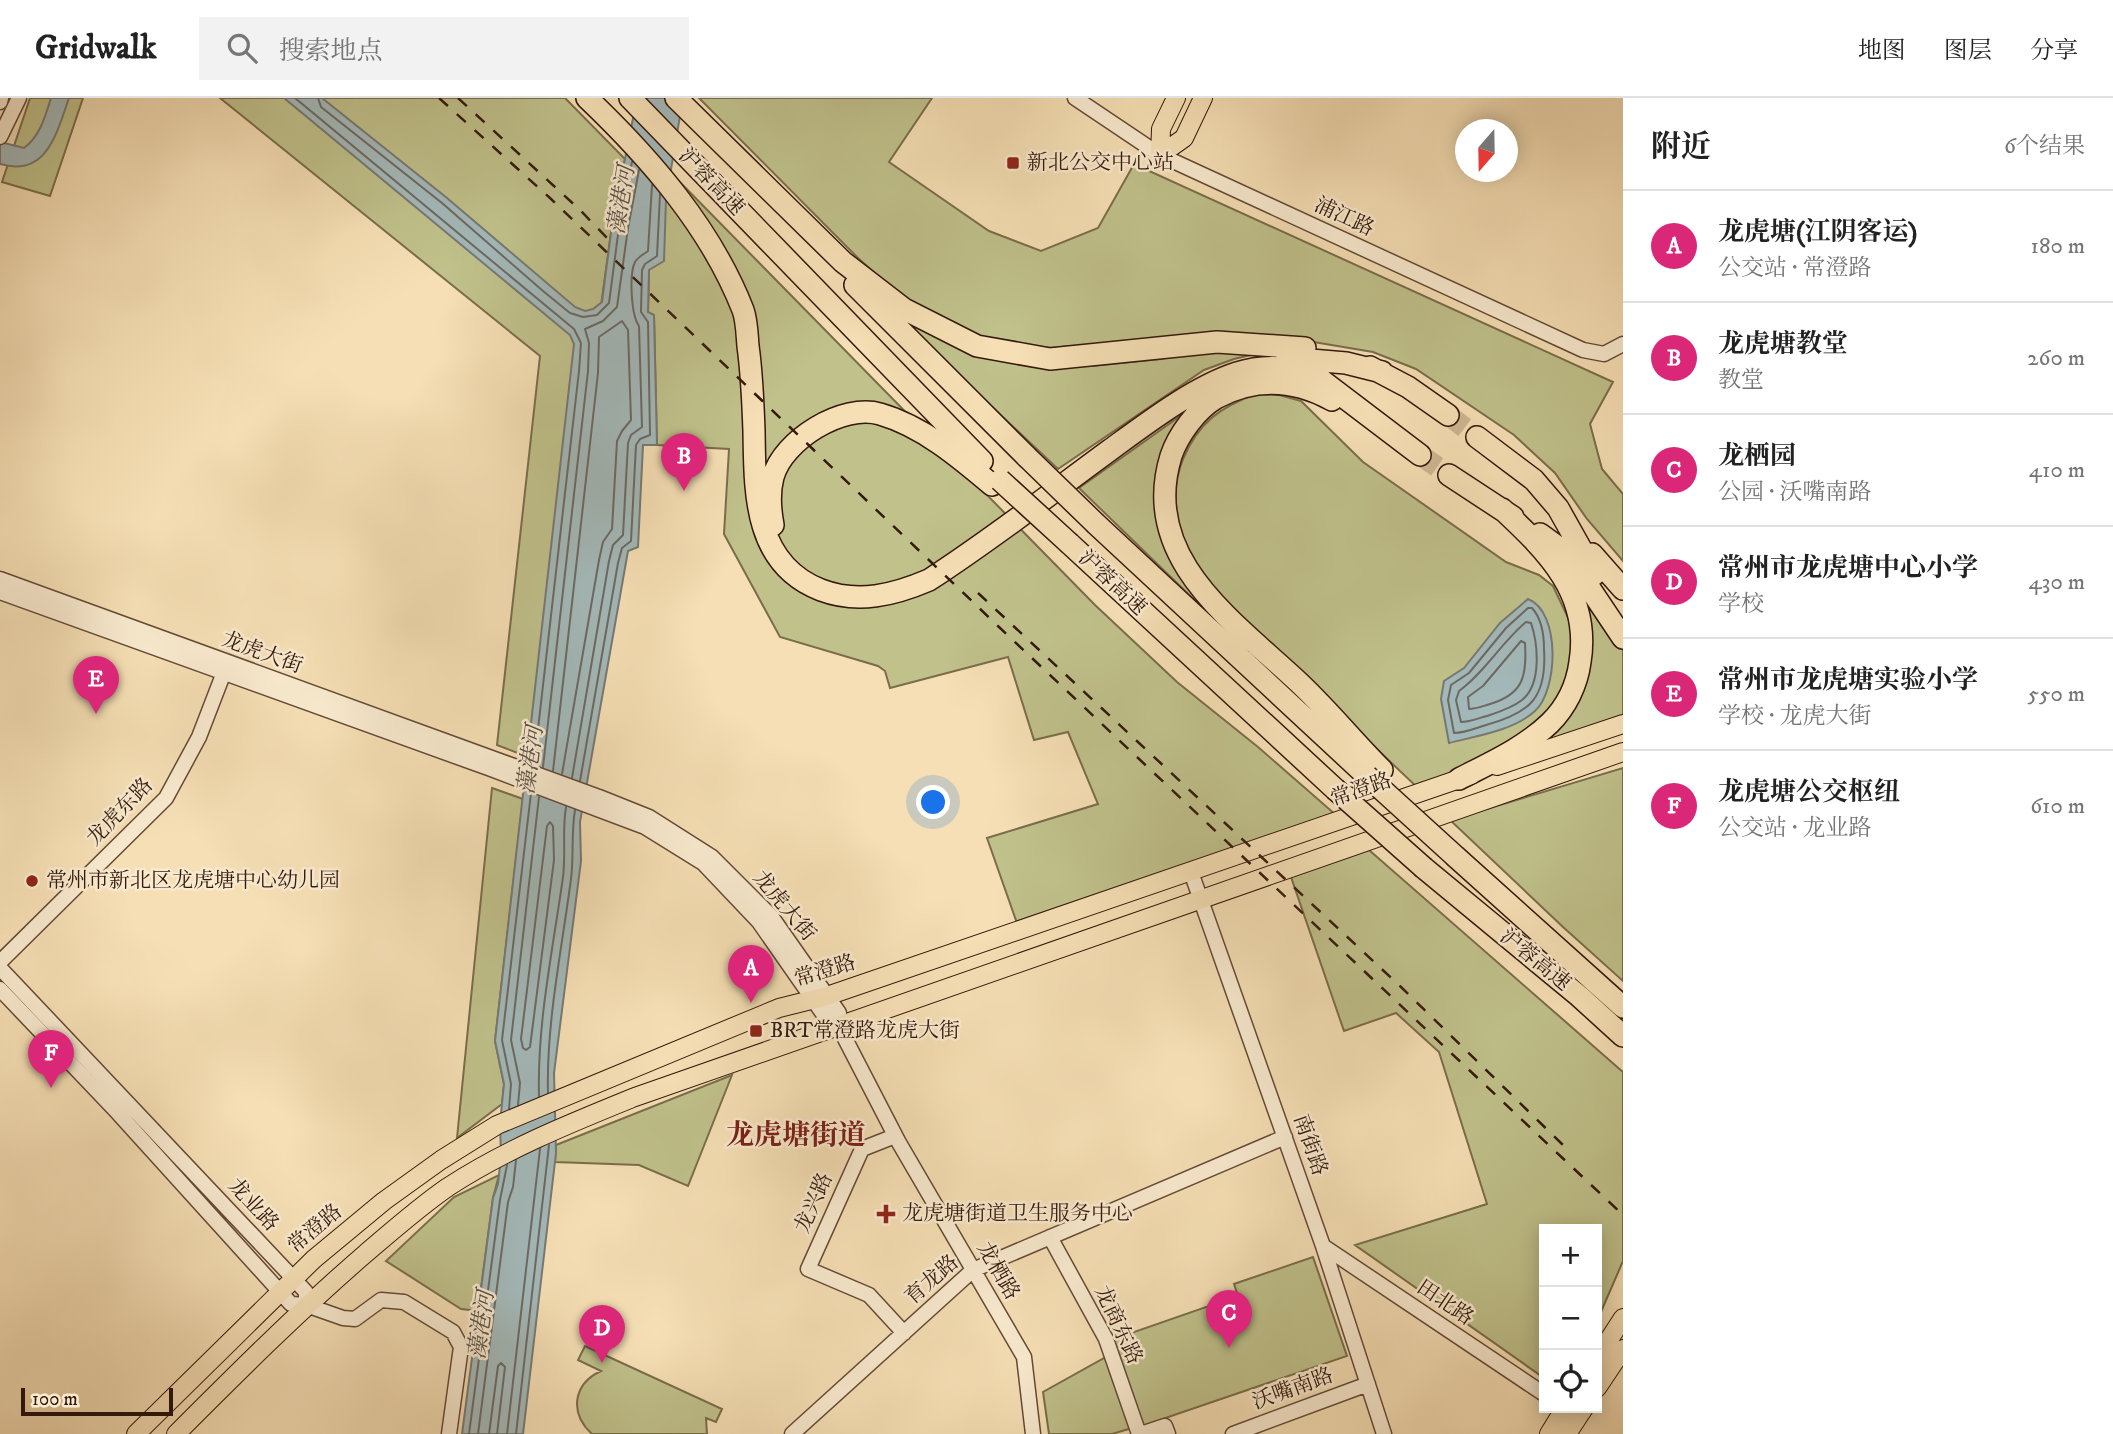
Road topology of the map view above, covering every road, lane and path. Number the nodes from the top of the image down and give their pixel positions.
1 (19, 98) edge
2 (630, 98) edge
3 (674, 98) edge
4 (1075, 98) edge
5 (1176, 98) edge
6 (1203, 98) edge
7 (595, 105) edge
8 (700, 124) junction
9 (1, 135) edge
10 (1160, 155) junction
11 (1623, 344) edge
12 (1382, 372) junction
13 (1448, 415) tunnel mouth
14 (1391, 433) junction
15 (1477, 437) tunnel mouth
16 (1420, 455) tunnel mouth
17 (1449, 475) tunnel mouth
18 (996, 483) junction
19 (1558, 508) junction
20 (1502, 509) junction
21 (0, 579) edge
22 (1623, 589) edge
23 (0, 592) edge
24 (1623, 617) edge
25 (1623, 638) edge
26 (226, 668) junction
27 (1623, 723) edge
28 (1623, 752) edge
29 (1375, 773) junction
30 (1459, 779) junction
31 (1191, 872) junction
32 (1202, 899) junction
33 (0, 962) edge
34 (0, 968) edge
35 (0, 989) edge
36 (820, 998) junction
37 (1623, 1006) edge
38 (839, 1027) junction
39 (1623, 1036) edge
40 (895, 1136) junction
41 (1284, 1137) junction
42 (1050, 1237) junction
43 (1323, 1246) junction
44 (973, 1270) junction
45 (293, 1278) junction
46 (279, 1292) junction
47 (306, 1306) junction
48 (1623, 1318) edge
49 (904, 1333) junction
50 (1623, 1349) edge
51 (1602, 1350) edge
52 (1602, 1380) edge
53 (1368, 1384) junction
54 (1539, 1391) edge
55 (1562, 1413) edge
56 (1581, 1413) edge
57 (136, 1434) edge
58 (176, 1434) edge
59 (449, 1434) edge
60 (792, 1434) edge
61 (1032, 1434) edge
62 (1140, 1434) edge
63 (1168, 1434) edge
64 (1233, 1434) edge
65 (1384, 1434) edge
66 (1549, 1434) edge
67 (1567, 1434) edge

1 - 9 street
2 - 18 highway, 沪蓉高速
3 - 8 highway
4 - 10 street, 浦江路
5 - 10 main road
6 - 10 main road
7 - 14 highway
8 - 12 highway
8 - 29 highway, 沪蓉高速, bridge
10 - 11 street, 浦江路
12 - 13 highway
12 - 18 highway
14 - 16 highway
14 - 29 highway
15 - 19 highway
17 - 20 highway
18 - 39 highway, 沪蓉高速, bridge
19 - 22 highway
19 - 24 highway
20 - 25 highway
20 - 30 highway
21 - 26 street, 龙虎大街
23 - 26 street, 龙虎大街
26 - 33 street, 龙虎东路
26 - 36 street, 龙虎大街
27 - 30 main road, 常澄路
28 - 32 main road
29 - 37 highway
30 - 31 main road, 常澄路
31 - 32 street, 南街路
31 - 36 main road, 常澄路
32 - 38 main road
32 - 41 street, 南街路
34 - 45 street, 龙业路
35 - 46 street, 龙业路
36 - 38 street, 龙虎大街
36 - 45 main road, 常澄路
38 - 40 street, 龙栖路
38 - 47 main road
40 - 44 street, 龙栖路
40 - 49 street, 龙兴路
41 - 42 street, 育龙路
41 - 43 street, 南街路
42 - 44 street, 育龙路
42 - 62 street, 龙商东路
43 - 53 street, 南街路
43 - 54 street, 田北路
44 - 49 street, 育龙路
44 - 61 street, 龙栖路
45 - 46 main road, 常澄路
45 - 47 street, 龙业路
46 - 47 street, 龙业路
46 - 57 main road, 常澄路
47 - 58 main road
47 - 59 street
48 - 51 main road
49 - 60 street, 育龙路
50 - 52 main road
53 - 64 street, 沃嘴南路
53 - 65 street, 南街路
55 - 66 main road
56 - 67 main road
62 - 63 street

